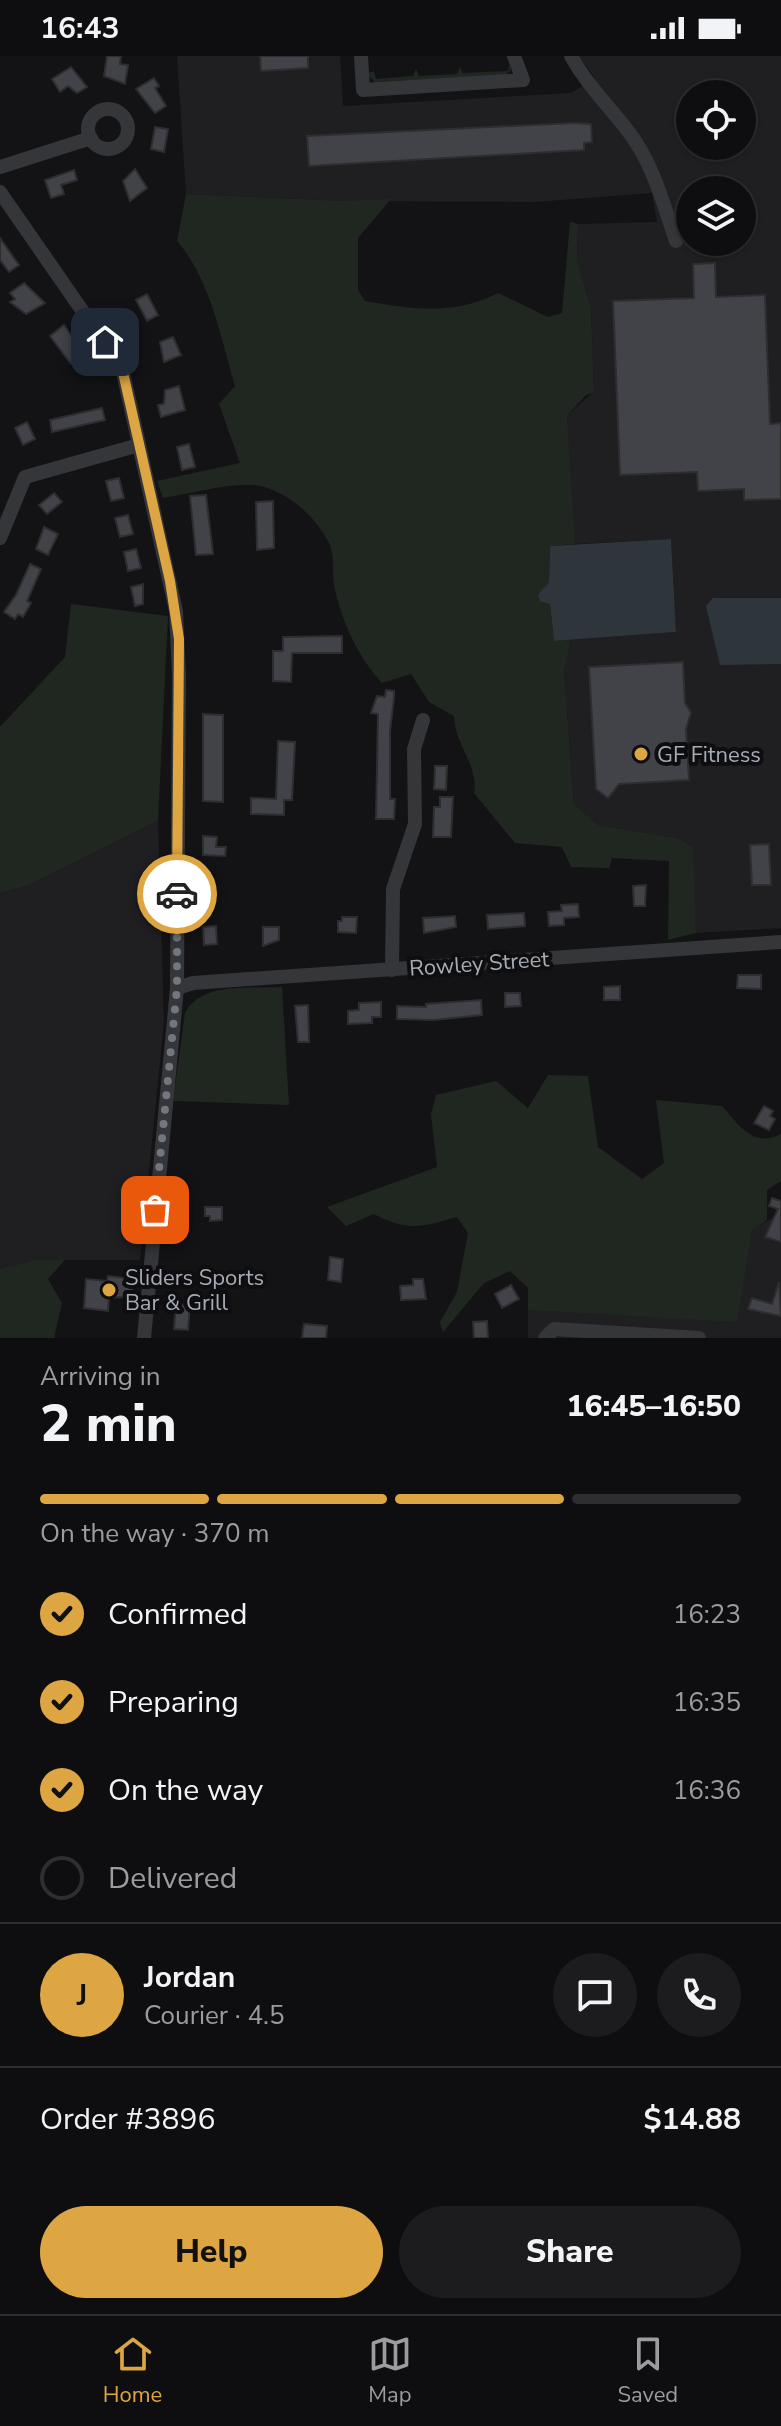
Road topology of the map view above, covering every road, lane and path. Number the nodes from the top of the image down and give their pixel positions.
1 (361, 56) edge
2 (514, 56) edge
3 (571, 56) edge
4 (91, 138) dead end
5 (0, 167) edge
6 (0, 192) edge
7 (676, 241) dead end
8 (139, 445) junction
9 (0, 538) edge
10 (423, 720) dead end
11 (781, 942) edge
12 (392, 970) junction
13 (177, 988) junction
14 (588, 1334) edge
15 (640, 1336) edge
16 (144, 1338) edge
17 (545, 1338) edge
18 (683, 1338) edge
19 (699, 1338) edge

1 - 2 street
3 - 7 street
4 - 5 street
6 - 8 street
8 - 9 street
8 - 13 street
10 - 12 street
11 - 12 street, Rowley Street
12 - 13 street, Rowley Street
13 - 16 street
14 - 15 street
14 - 17 street
15 - 18 street
18 - 19 street

